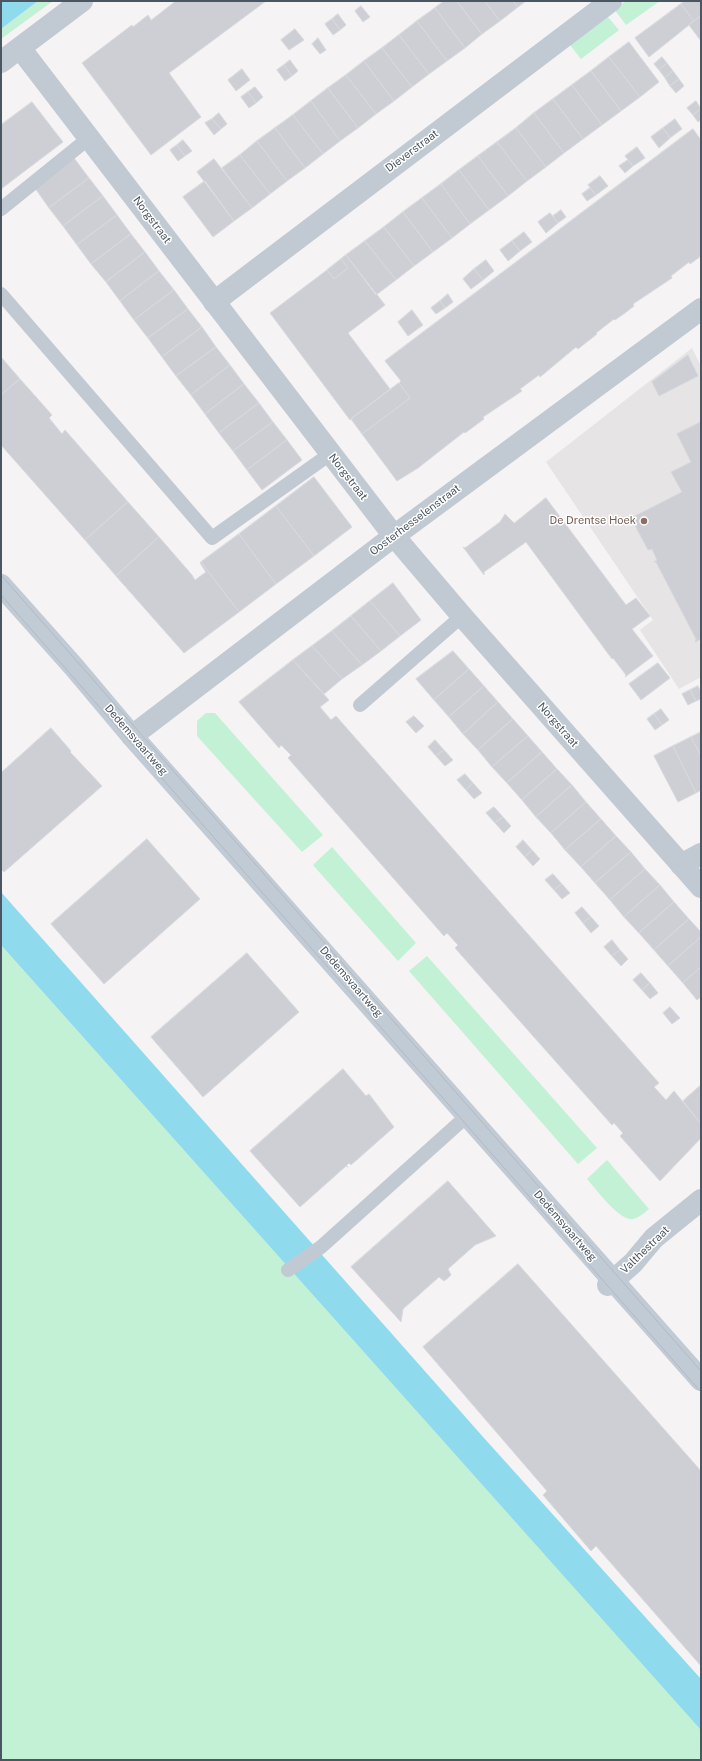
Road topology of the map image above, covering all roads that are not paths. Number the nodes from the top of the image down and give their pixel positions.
1 (82, 1) edge
2 (611, 1) edge
3 (20, 48) junction
4 (1, 62) edge
5 (89, 138) junction
6 (1, 209) edge
7 (1, 294) edge
8 (214, 302) junction
9 (701, 309) edge
10 (330, 454) junction
11 (394, 536) junction
12 (1, 585) edge
13 (462, 616) junction
14 (360, 705) dead end
15 (132, 736) junction
16 (701, 854) edge
17 (681, 864) junction
18 (701, 887) edge
19 (468, 1115) junction
20 (701, 1200) edge
21 (288, 1270) dead end
22 (610, 1283) junction
23 (701, 1380) edge

1 - 3 street
2 - 8 street, Dieverstraat
3 - 4 street
3 - 5 street, Norgstraat
5 - 6 lane
5 - 8 street, Norgstraat
7 - 10 lane
8 - 10 street, Norgstraat
9 - 11 street, Oosterhesselenstraat
10 - 11 street, Norgstraat
11 - 13 street, Norgstraat
11 - 15 street, Oosterhesselenstraat
12 - 15 street, Dedemsvaartweg
13 - 14 lane
13 - 17 street, Norgstraat
15 - 19 street, Dedemsvaartweg
16 - 17 street
17 - 18 street, Norgstraat
19 - 21 lane
19 - 22 street, Dedemsvaartweg
20 - 22 street, Valthestraat
22 - 23 street, Dedemsvaartweg

